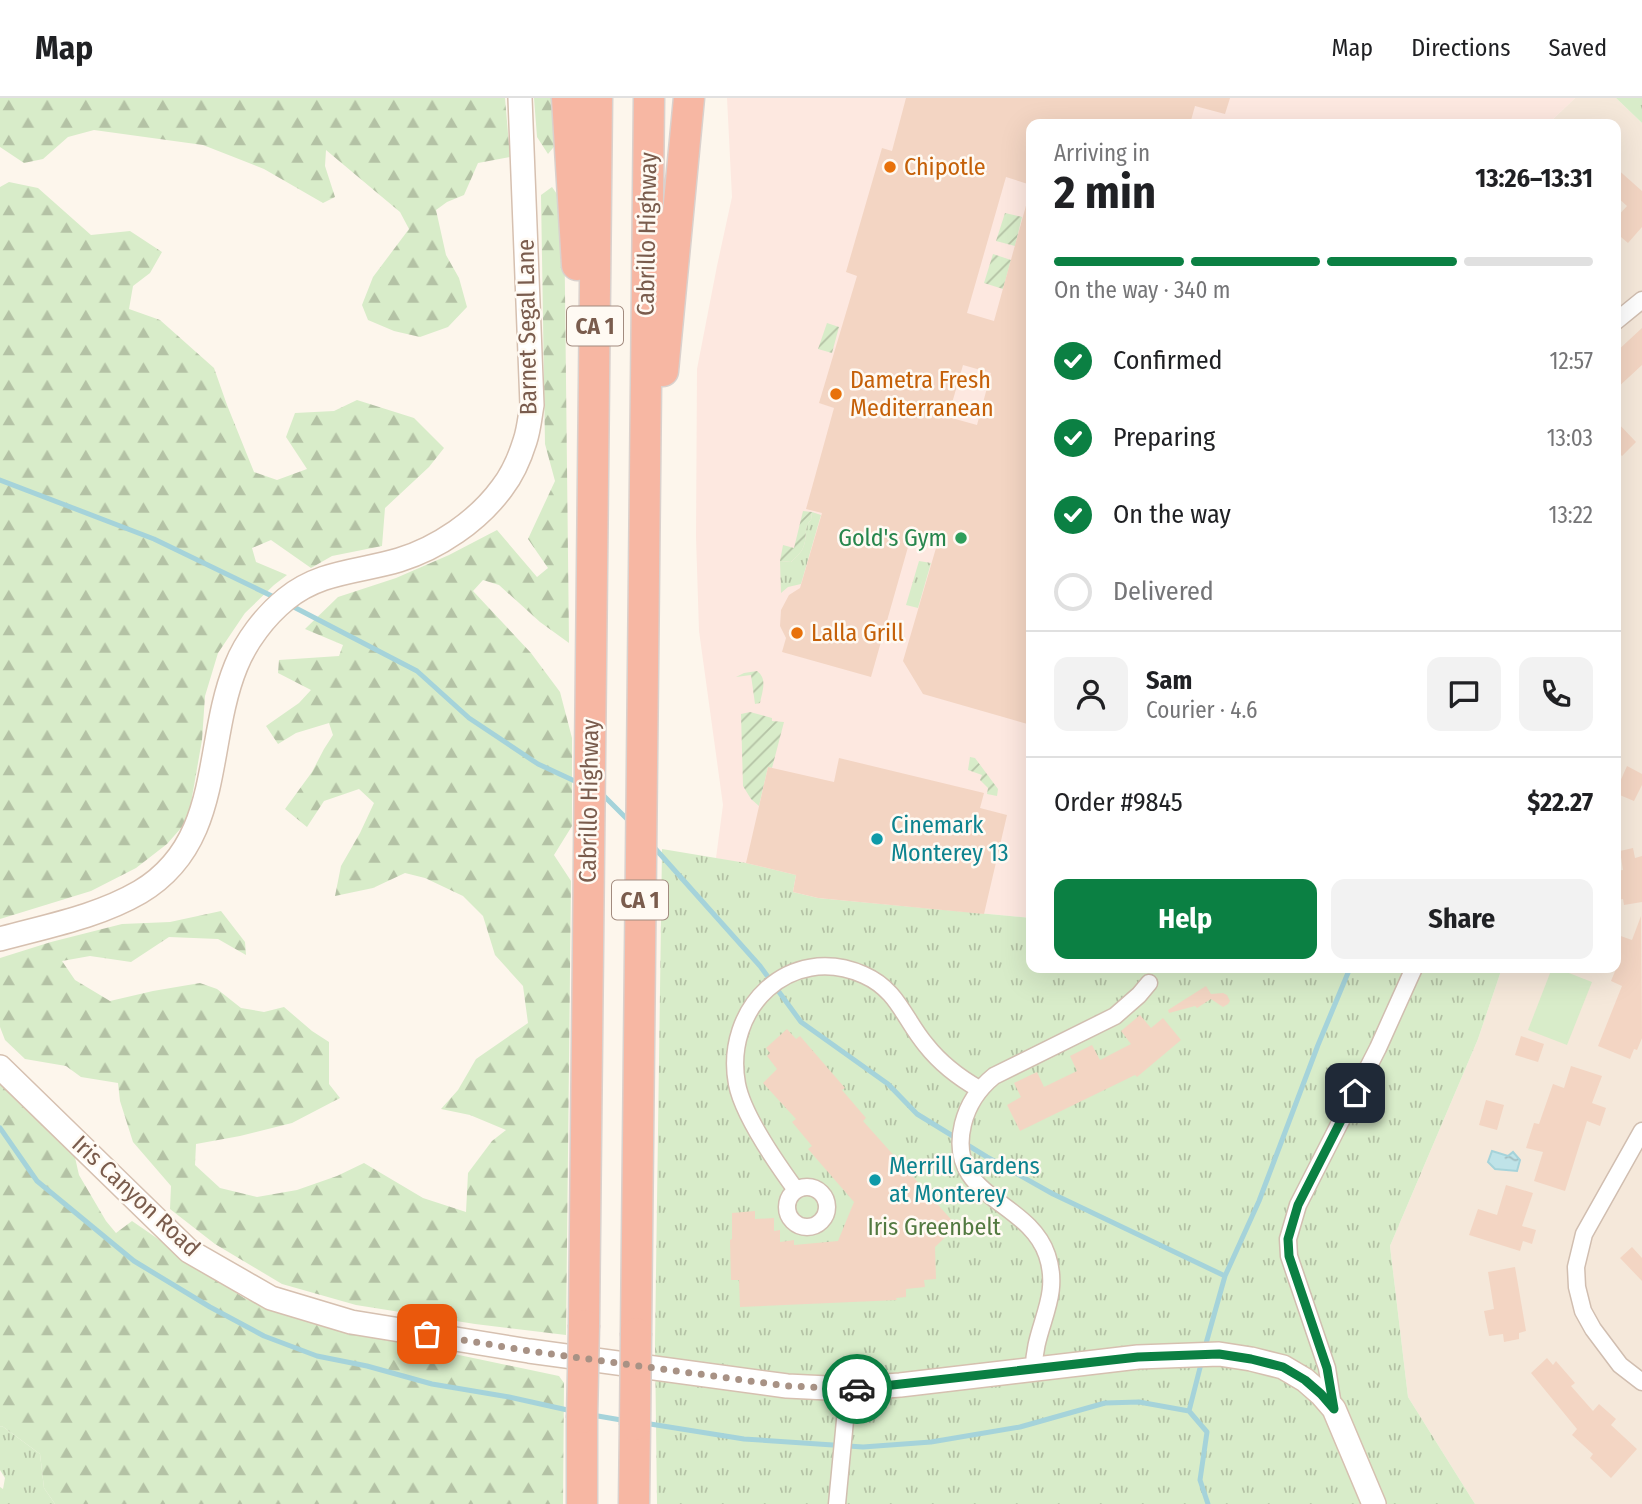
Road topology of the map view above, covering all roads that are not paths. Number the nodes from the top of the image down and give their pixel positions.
1 (520, 98) edge
2 (566, 98) edge
3 (597, 98) edge
4 (649, 98) edge
5 (689, 98) edge
6 (1642, 300) edge
7 (1621, 317) edge
8 (645, 467) junction
9 (592, 554) junction
10 (0, 939) edge
11 (1412, 973) edge
12 (1149, 983) dead end
13 (0, 1067) edge
14 (979, 1089) junction
15 (1642, 1131) edge
16 (796, 1190) dead end
17 (1034, 1370) junction
18 (1642, 1382) edge
19 (848, 1390) junction
20 (1334, 1409) junction
21 (582, 1504) edge
22 (634, 1504) edge
23 (837, 1504) edge
24 (1374, 1504) edge

1 - 10 street, Barnet Segal Lane
2 - 9 highway
3 - 9 highway, Cabrillo Highway / CA 1
4 - 8 highway, Cabrillo Highway / CA 1
5 - 8 highway
6 - 7 street
8 - 22 highway, Cabrillo Highway / CA 1, bridge
9 - 21 highway, Cabrillo Highway / CA 1, bridge
11 - 20 street
12 - 14 street
13 - 19 street, Iris Canyon Road
14 - 16 street
14 - 17 street
15 - 18 street
17 - 19 street, Iris Canyon Road
17 - 20 street, Iris Canyon Road
19 - 23 street
20 - 24 street, Iris Canyon Road

